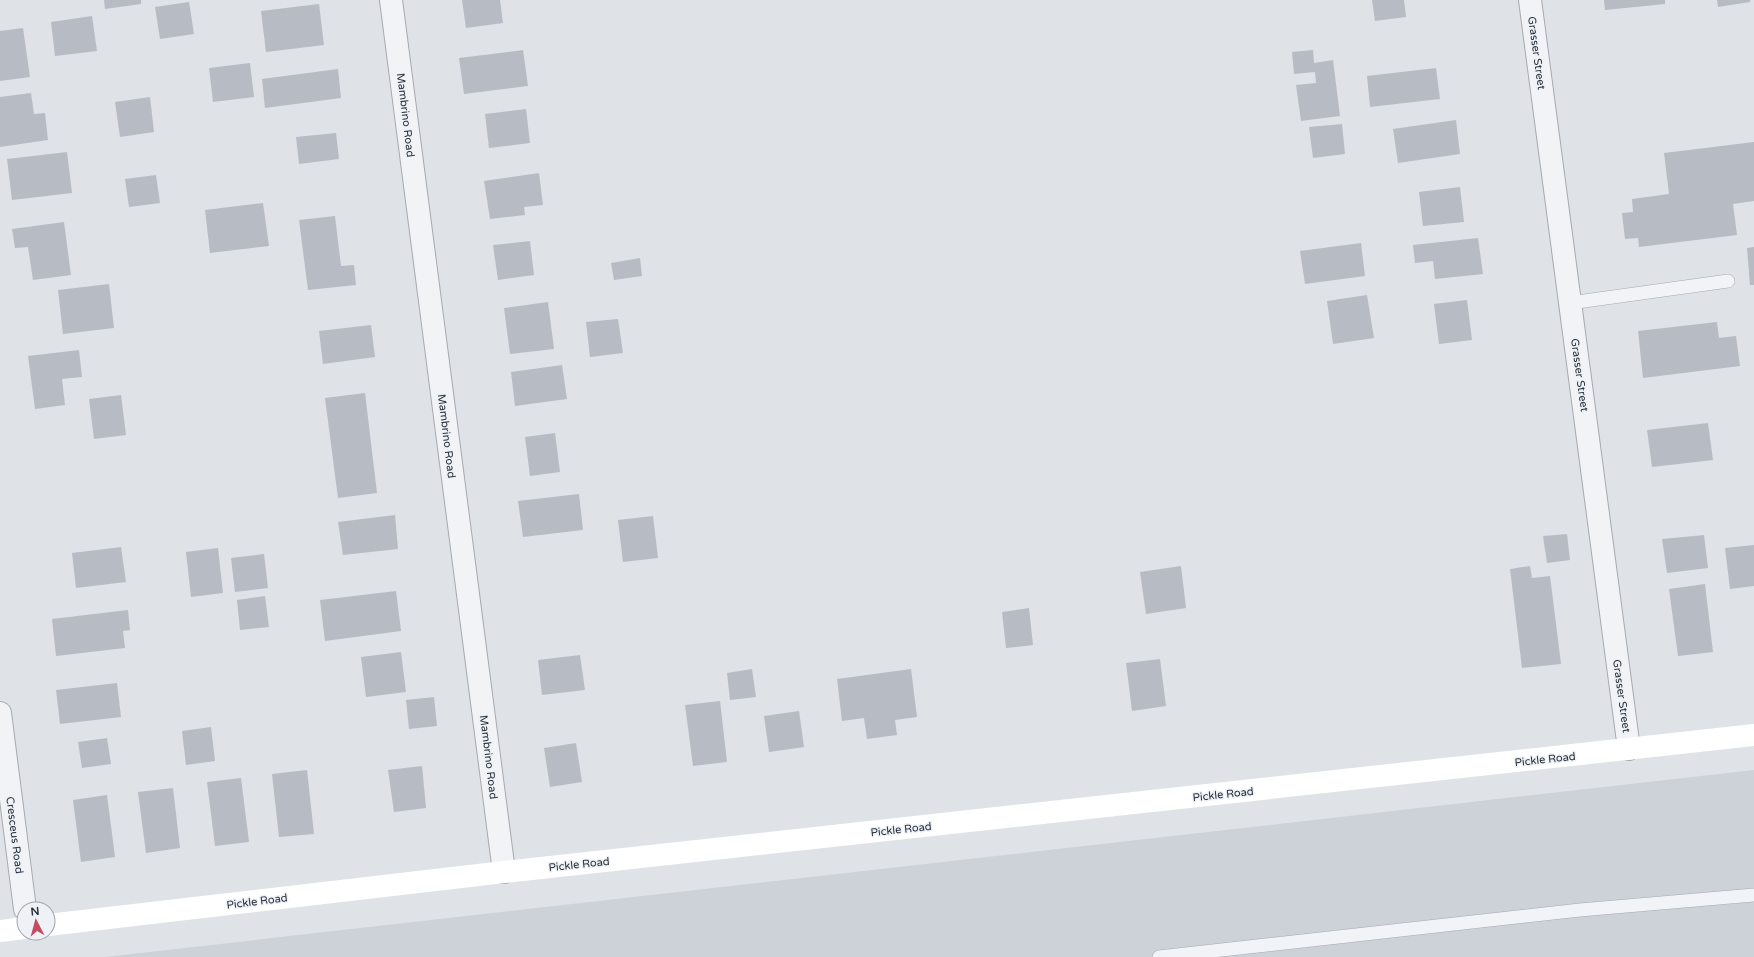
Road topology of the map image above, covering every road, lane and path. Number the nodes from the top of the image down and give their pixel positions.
1 (391, 0) edge
2 (1530, 0) edge
3 (1728, 281) dead end
4 (1570, 302) junction
5 (0, 713) edge
6 (1754, 735) edge
7 (1629, 749) junction
8 (504, 872) junction
9 (1754, 895) edge
10 (24, 901) edge
11 (56, 925) edge
12 (16, 929) edge
13 (0, 931) edge
14 (1159, 957) edge

1 - 8 street, Mambrino Road
2 - 4 street, Grasser Street
3 - 4 lane
4 - 7 street, Grasser Street
5 - 10 street, Cresceus Road
6 - 7 street, Pickle Road
7 - 8 street, Pickle Road
8 - 11 street, Pickle Road
9 - 14 lane
12 - 13 street

